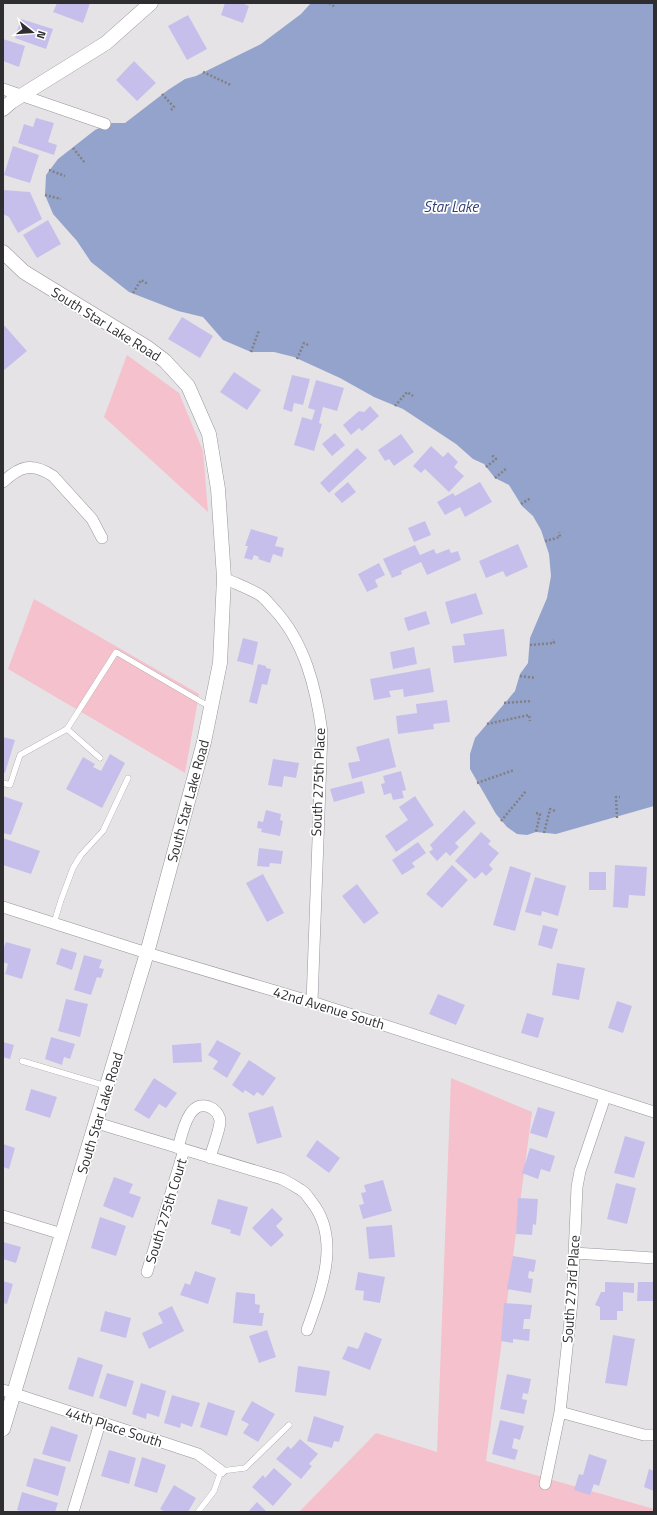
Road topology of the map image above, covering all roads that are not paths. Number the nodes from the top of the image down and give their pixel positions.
1 (151, 3) edge
2 (3, 88) edge
3 (23, 95) junction
4 (3, 109) edge
5 (105, 124) dead end
6 (3, 252) edge
7 (3, 482) edge
8 (102, 538) dead end
9 (224, 578) junction
10 (211, 708) junction
11 (67, 729) junction
12 (100, 758) dead end
13 (128, 778) dead end
14 (3, 783) edge
15 (3, 907) edge
16 (54, 923) junction
17 (147, 953) junction
18 (312, 1002) junction
19 (22, 1061) dead end
20 (108, 1087) junction
21 (605, 1097) junction
22 (654, 1112) edge
23 (97, 1123) junction
24 (181, 1149) junction
25 (210, 1158) junction
26 (3, 1216) edge
27 (62, 1234) junction
28 (574, 1253) junction
29 (654, 1258) edge
30 (147, 1272) dead end
31 (307, 1330) dead end
32 (9, 1392) edge
33 (560, 1412) junction
34 (100, 1423) junction
35 (290, 1425) dead end
36 (3, 1429) edge
37 (654, 1435) edge
38 (221, 1471) junction
39 (545, 1484) dead end
40 (73, 1512) edge
41 (198, 1512) edge

1 - 3 street
2 - 3 street
3 - 4 street
3 - 5 street
6 - 9 street, South Star Lake Road
7 - 8 street
9 - 10 street, South Star Lake Road
9 - 18 street, South 275th Place
10 - 11 lane
10 - 17 street, South Star Lake Road
11 - 12 lane
11 - 14 lane
13 - 16 lane
15 - 16 street, 42nd Avenue South
16 - 17 street, 42nd Avenue South
17 - 18 street, 42nd Avenue South
17 - 20 street, South Star Lake Road
18 - 21 street, 42nd Avenue South
19 - 20 lane
20 - 23 street, South Star Lake Road
21 - 22 street, 42nd Avenue South
21 - 28 street, South 273rd Place
23 - 24 street
23 - 27 street, South Star Lake Road
24 - 25 street
24 - 25 street, South 275th Court
24 - 30 street, South 275th Court
25 - 31 street
26 - 27 street
27 - 32 street, South Star Lake Road
28 - 29 street
28 - 33 street, South 273rd Place
32 - 34 street, 44th Place South
32 - 36 street, South Star Lake Road
33 - 37 street
33 - 39 street, South 273rd Place
34 - 38 street, 44th Place South
34 - 40 street
35 - 38 lane
38 - 41 lane

